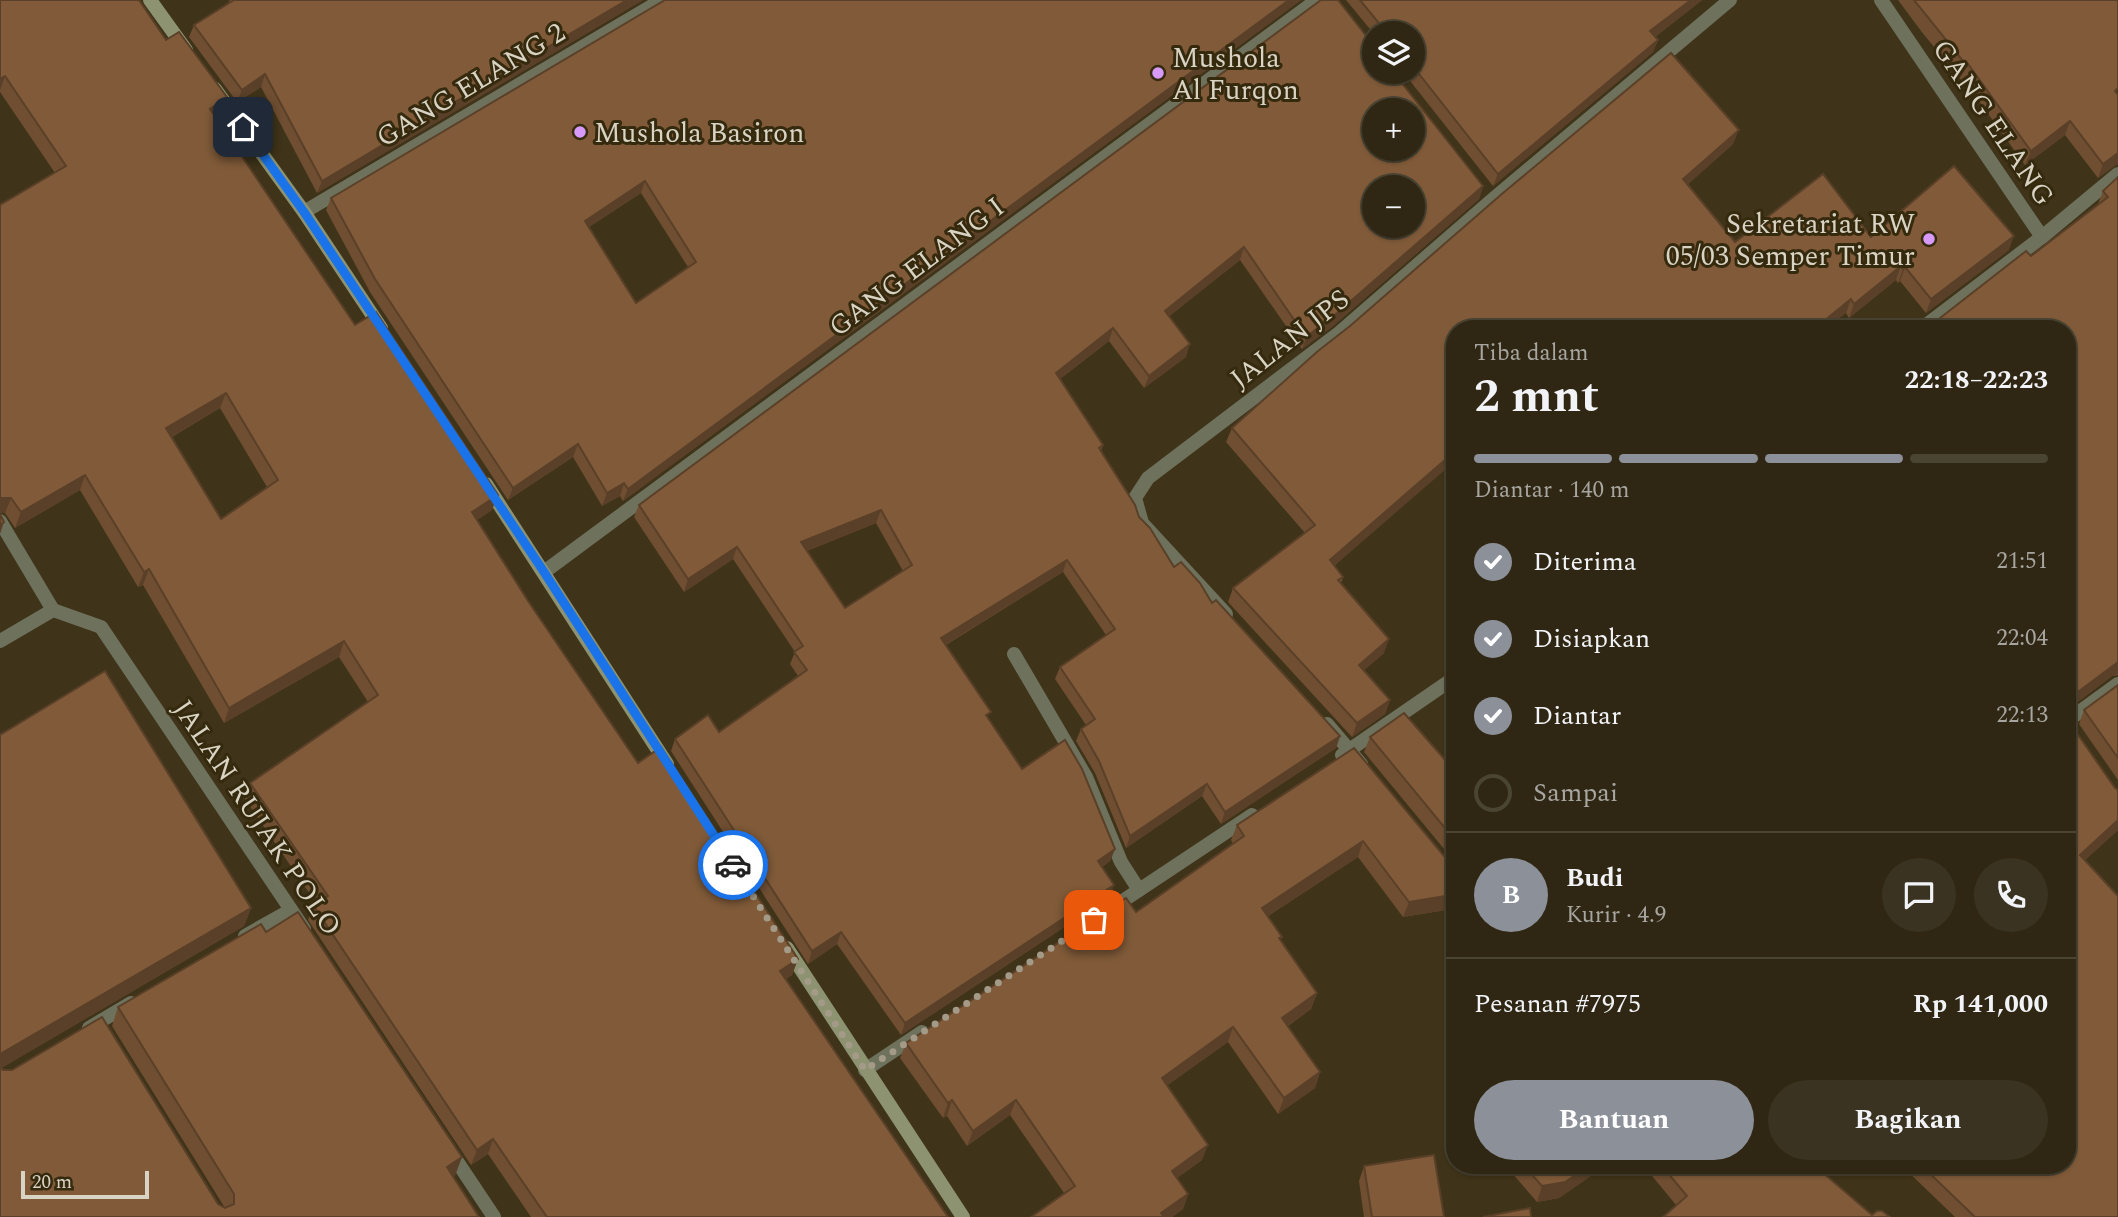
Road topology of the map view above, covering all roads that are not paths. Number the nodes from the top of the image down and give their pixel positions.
1 (150, 0) edge
2 (662, 0) edge
3 (1317, 0) edge
4 (1730, 0) edge
5 (1881, 0) edge
6 (2118, 174) edge
7 (304, 212) junction
8 (2042, 237) junction
9 (1933, 320) edge
10 (389, 340) edge
11 (474, 468) edge
12 (0, 522) edge
13 (544, 572) junction
14 (53, 610) junction
15 (1233, 622) edge
16 (0, 640) edge
17 (1014, 654) dead end
18 (1446, 684) edge
19 (2118, 684) edge
20 (1315, 711) edge
21 (2076, 721) edge
22 (1350, 750) junction
23 (1328, 765) edge
24 (1373, 779) edge
25 (678, 781) edge
26 (1261, 809) edge
27 (1139, 890) junction
28 (291, 909) junction
29 (1105, 912) edge
30 (775, 931) edge
31 (313, 944) edge
32 (229, 945) edge
33 (146, 994) edge
34 (933, 1025) edge
35 (76, 1035) edge
36 (865, 1070) junction
37 (442, 1137) edge
38 (494, 1217) edge
39 (963, 1217) edge

1 - 7 street
2 - 7 street, GANG ELANG 2
3 - 13 street, GANG ELANG I
4 - 15 street, JALAN JPS
5 - 8 street, GANG ELANG
6 - 8 street
7 - 10 street
8 - 9 street
11 - 13 street
12 - 14 street
13 - 25 street
14 - 16 street
14 - 28 street, JALAN RUJAK POLO
17 - 27 street
18 - 22 street
19 - 21 street
20 - 22 street
22 - 23 street
22 - 24 street
26 - 27 street
27 - 29 street
28 - 31 street, JALAN RUJAK POLO
28 - 32 street
30 - 36 street
33 - 35 street
34 - 36 street
36 - 39 street
37 - 38 street

